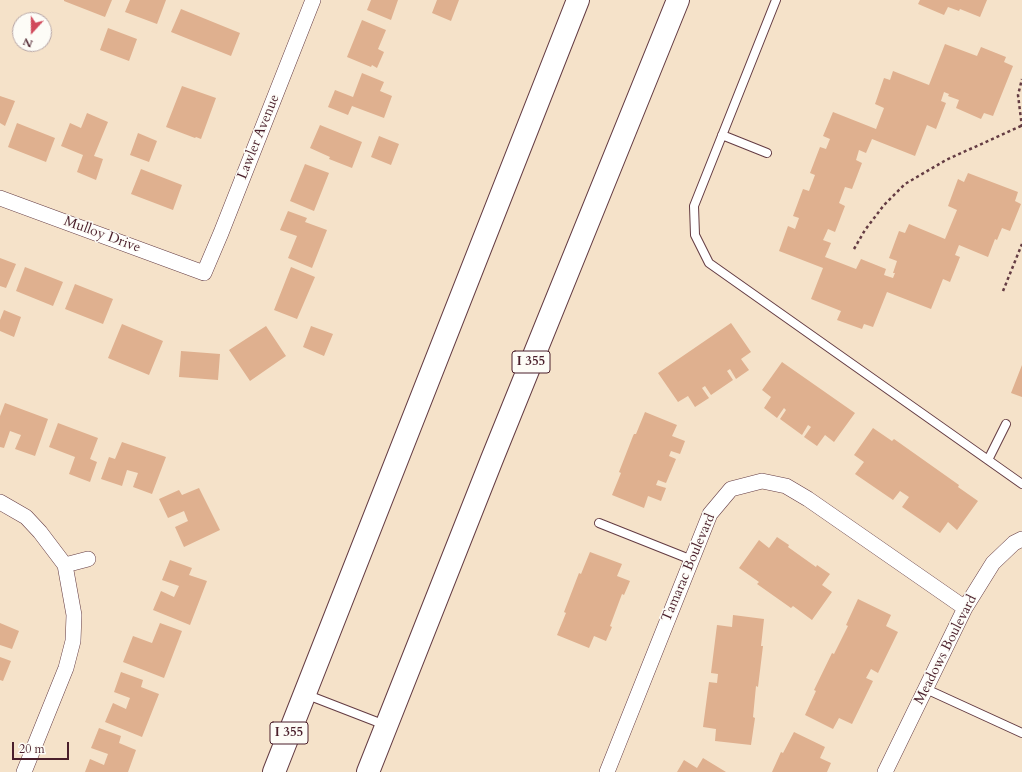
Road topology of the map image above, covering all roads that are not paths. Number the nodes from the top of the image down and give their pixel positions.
1 (313, 0) edge
2 (566, 0) edge
3 (578, 0) edge
4 (678, 0) edge
5 (776, 0) edge
6 (722, 135) junction
7 (523, 141) junction
8 (767, 153) dead end
9 (0, 198) edge
10 (204, 273) joint
11 (1006, 424) dead end
12 (988, 460) junction
13 (1022, 484) edge
14 (0, 502) edge
15 (599, 523) dead end
16 (1022, 539) edge
17 (88, 559) dead end
18 (692, 560) junction
19 (65, 565) junction
20 (965, 608) junction
21 (926, 689) junction
22 (304, 694) junction
23 (386, 725) junction
24 (1022, 733) edge
25 (24, 772) edge
26 (274, 772) edge
27 (368, 772) edge
28 (607, 772) edge
29 (885, 772) edge

1 - 10 street, Lawler Avenue
2 - 7 highway
3 - 7 highway, I 355
4 - 23 highway, I 355
5 - 6 lane
6 - 8 lane
6 - 12 lane
7 - 22 highway, I 355
9 - 10 street, Mulloy Drive
11 - 12 lane
12 - 13 lane
14 - 19 street
15 - 18 lane
16 - 20 street, Meadows Boulevard
17 - 19 street
18 - 20 street, Tamarac Boulevard
18 - 28 street, Tamarac Boulevard
19 - 25 street
20 - 21 street, Meadows Boulevard
21 - 24 lane
21 - 29 street, Meadows Boulevard
22 - 23 lane
22 - 26 highway, I 355
23 - 27 highway, I 355

